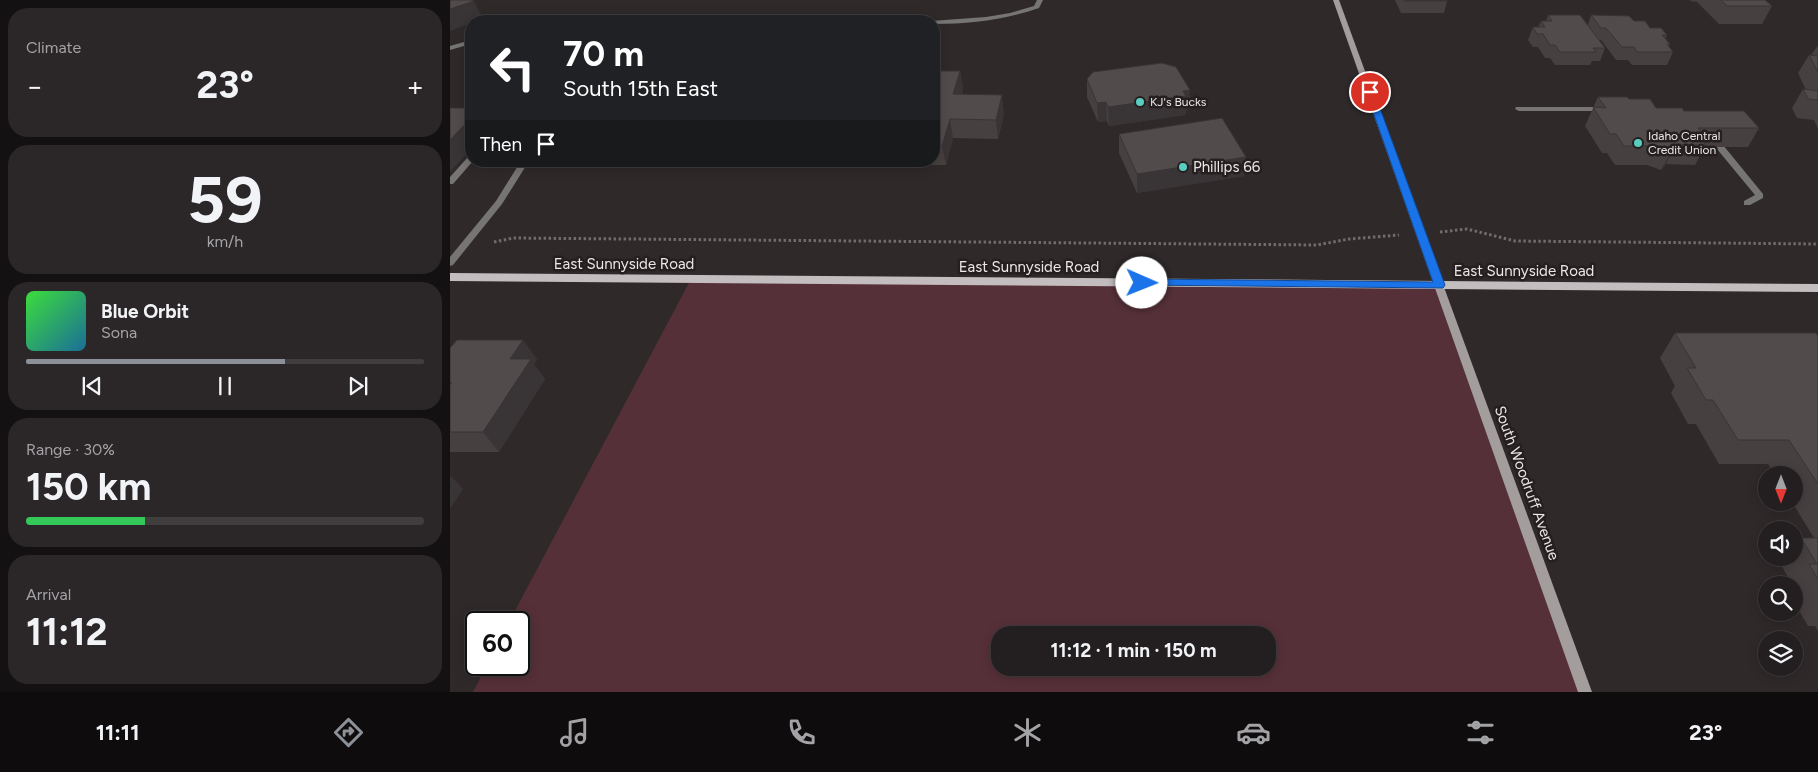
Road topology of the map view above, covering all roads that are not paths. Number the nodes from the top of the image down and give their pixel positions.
1 (1040, 0) edge
2 (1336, 0) edge
3 (940, 22) edge
4 (465, 44) edge
5 (450, 48) edge
6 (1519, 109) dead end
7 (1614, 109) edge
8 (1720, 147) edge
9 (465, 166) edge
10 (521, 167) edge
11 (450, 182) edge
12 (1747, 203) dead end
13 (450, 264) edge
14 (450, 277) edge
15 (1439, 285) junction
16 (1818, 288) edge
17 (1585, 692) edge

1 - 3 street
2 - 15 main road, South Woodruff Avenue
4 - 5 street
6 - 7 street
8 - 12 street
9 - 11 street
10 - 13 street
14 - 15 main road, East Sunnyside Road
15 - 16 main road, East Sunnyside Road
15 - 17 main road, South Woodruff Avenue

